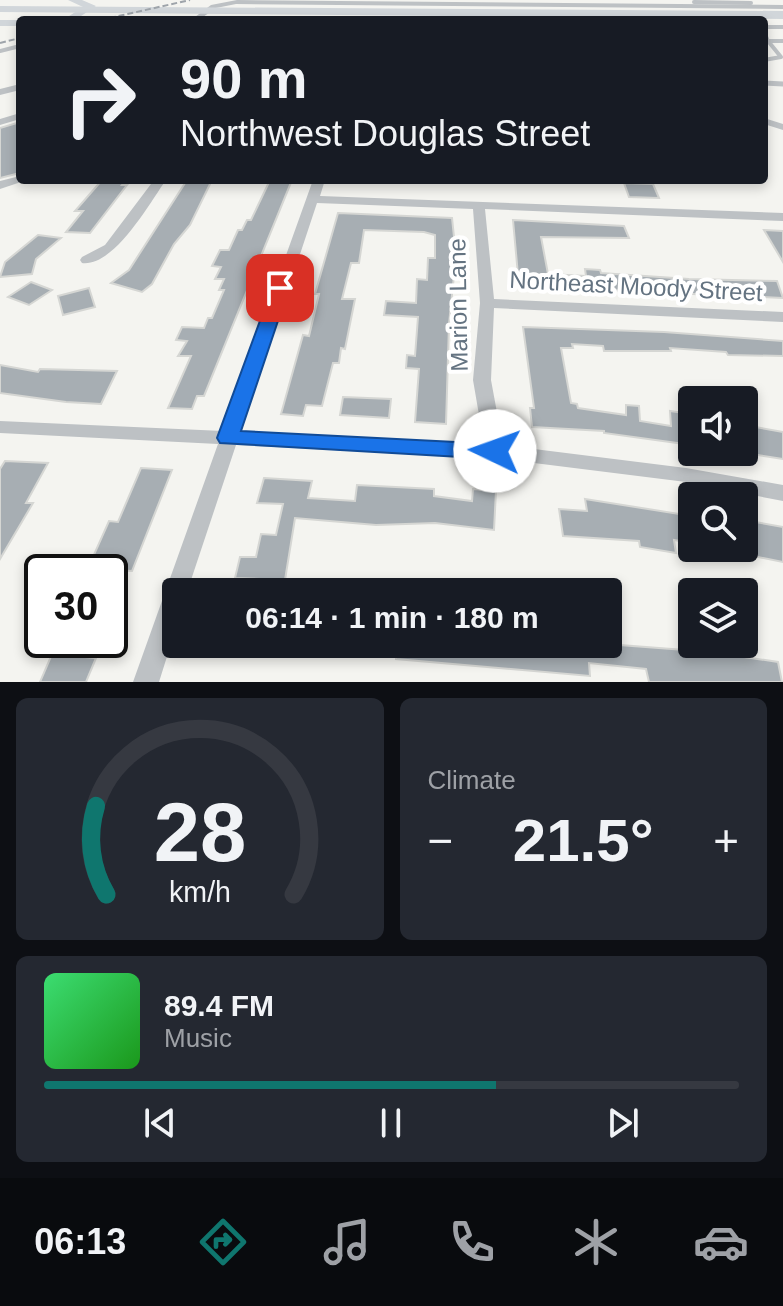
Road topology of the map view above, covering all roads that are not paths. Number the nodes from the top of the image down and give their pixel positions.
1 (73, 0) edge
2 (242, 1) edge
3 (340, 1) edge
4 (693, 1) edge
5 (382, 2) edge
6 (414, 2) edge
7 (442, 2) edge
8 (460, 2) edge
9 (498, 2) edge
10 (560, 3) edge
11 (635, 3) edge
12 (705, 7) junction
13 (752, 7) edge
14 (783, 7) edge
15 (0, 11) edge
16 (229, 12) junction
17 (621, 12) edge
18 (75, 16) edge
19 (200, 16) edge
20 (729, 16) edge
21 (768, 38) edge
22 (768, 59) edge
23 (157, 184) edge
24 (318, 184) edge
25 (312, 199) junction
26 (479, 206) junction
27 (783, 217) edge
28 (87, 260) dead end
29 (487, 303) junction
30 (783, 317) edge
31 (0, 427) edge
32 (228, 438) junction
33 (495, 451) junction
34 (783, 493) edge
35 (181, 578) edge
36 (162, 634) edge
37 (146, 682) edge

1 - 18 main road
2 - 3 street
2 - 19 street
3 - 5 street
4 - 12 lane
4 - 13 lane
5 - 6 street
6 - 7 street
7 - 8 street
8 - 9 street
9 - 10 street
10 - 17 street
11 - 12 street
11 - 17 street
12 - 13 street
13 - 14 street
13 - 17 main road
15 - 16 main road
15 - 16 main road
16 - 17 main road
17 - 20 main road
21 - 22 lane
23 - 28 street
24 - 25 street
25 - 26 street
25 - 32 street
26 - 27 street
26 - 29 street, Marion Lane
29 - 30 street, Northeast Moody Street
29 - 33 street, Marion Lane
31 - 32 street
32 - 33 street
32 - 35 street
33 - 34 street
36 - 37 street

